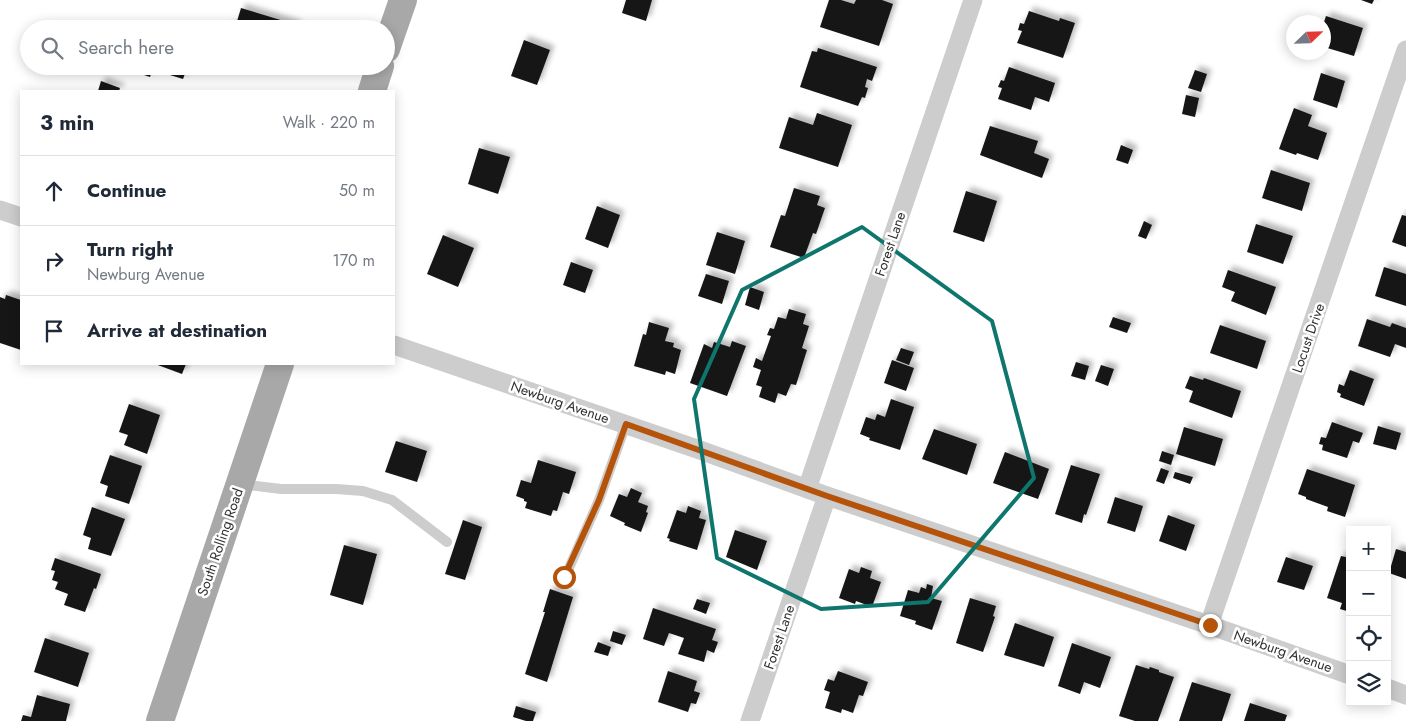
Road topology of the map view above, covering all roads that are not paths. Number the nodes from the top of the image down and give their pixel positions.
1 (403, 0) edge
2 (973, 0) edge
3 (395, 23) edge
4 (1406, 50) edge
5 (377, 75) edge
6 (372, 90) edge
7 (0, 210) edge
8 (20, 217) edge
9 (395, 344) edge
10 (280, 365) edge
11 (626, 424) junction
12 (239, 484) junction
13 (807, 489) junction
14 (827, 496) junction
15 (447, 542) dead end
16 (564, 577) dead end
17 (1210, 625) junction
18 (1346, 674) edge
19 (1391, 689) edge
20 (1406, 695) edge
21 (160, 721) edge
22 (750, 721) edge

1 - 3 main road
2 - 13 street, Forest Lane
4 - 17 street, Locust Drive
5 - 6 main road
7 - 8 street
9 - 11 street, Newburg Avenue
10 - 12 main road, South Rolling Road
11 - 13 street, Newburg Avenue
11 - 16 lane
12 - 15 lane
12 - 21 main road, South Rolling Road
13 - 14 street, Newburg Avenue
14 - 17 street, Newburg Avenue
14 - 22 street, Forest Lane
17 - 18 street, Newburg Avenue
19 - 20 street

